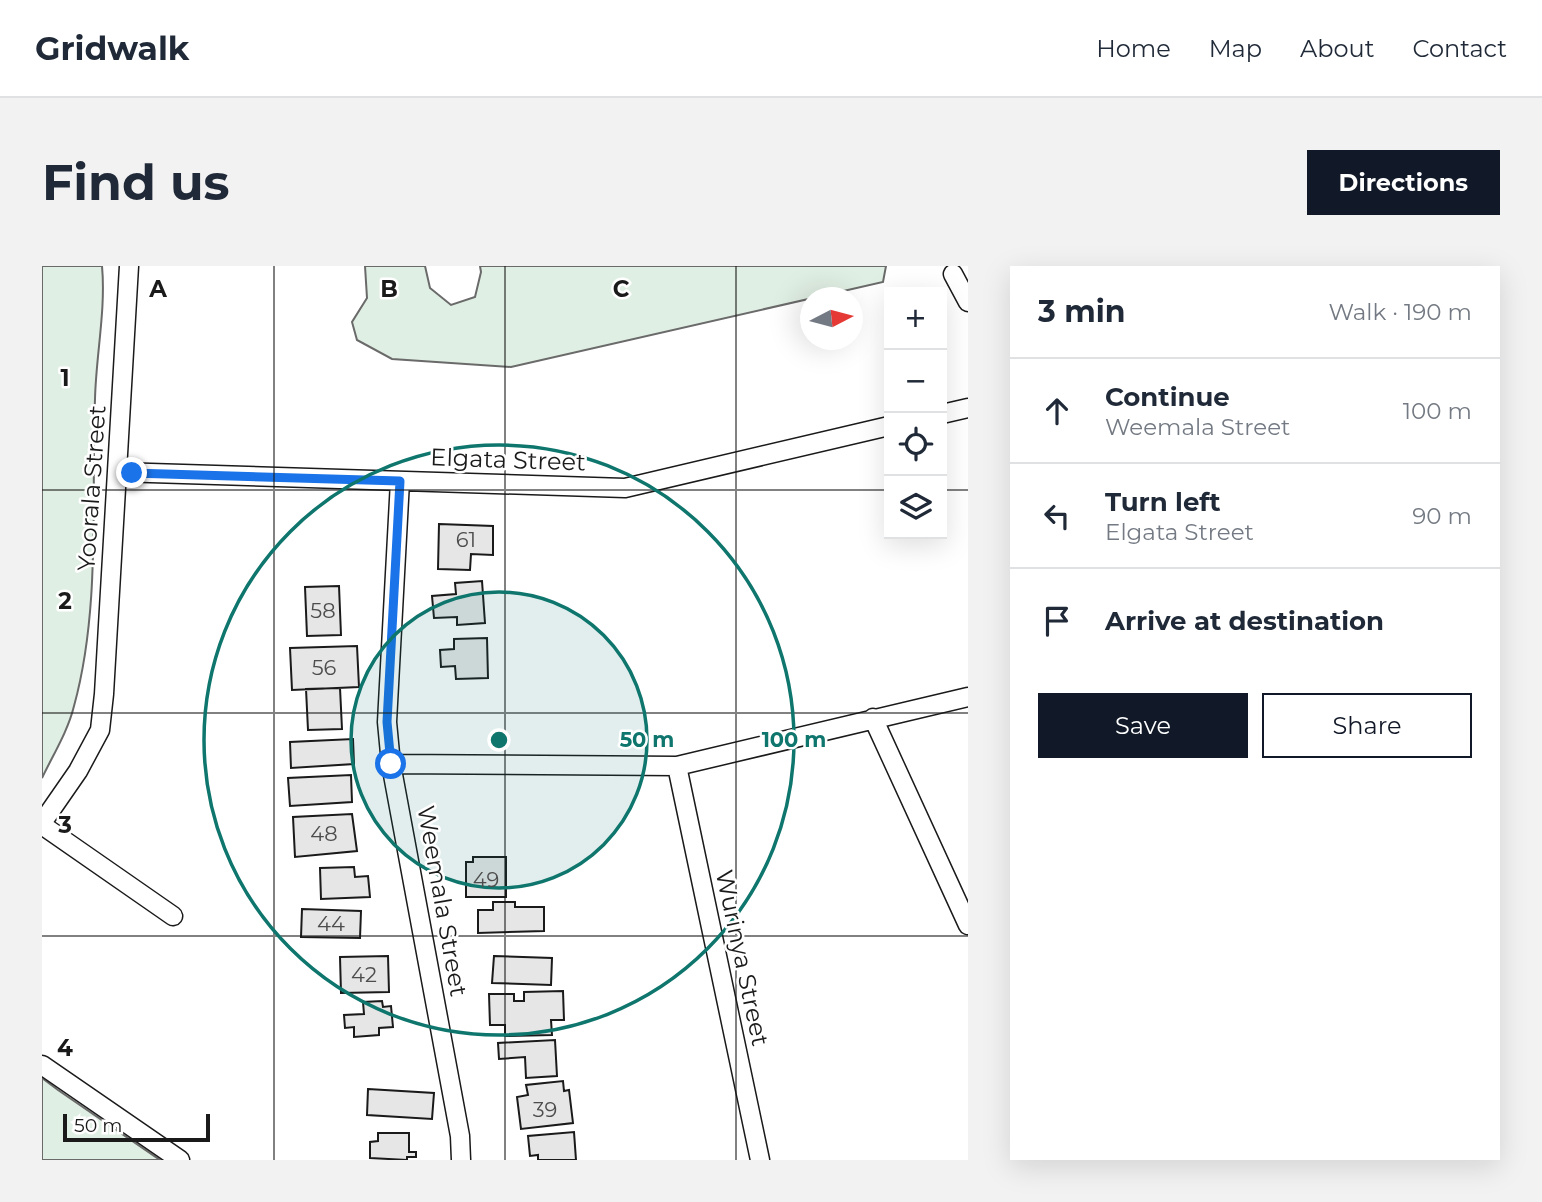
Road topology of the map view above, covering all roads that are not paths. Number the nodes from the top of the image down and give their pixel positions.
1 (129, 266) edge
2 (953, 274) dead end
3 (968, 302) edge
4 (968, 408) edge
5 (946, 413) edge
6 (884, 427) edge
7 (118, 472) junction
8 (400, 481) junction
9 (968, 697) edge
10 (873, 719) junction
11 (391, 764) junction
12 (677, 766) junction
13 (42, 824) edge
14 (173, 916) dead end
15 (968, 925) edge
16 (42, 1065) edge
17 (180, 1160) edge
18 (461, 1160) edge
19 (760, 1160) edge

1 - 7 street, Yoorala Street
2 - 3 street
4 - 5 street
6 - 8 street, Elgata Street
7 - 8 street, Elgata Street
7 - 13 street, Yoorala Street
8 - 11 street, Weemala Street
9 - 10 street
10 - 12 street
10 - 15 street
11 - 12 street
11 - 18 street, Weemala Street
12 - 19 street, Wurinya Street
13 - 14 street
16 - 17 street

